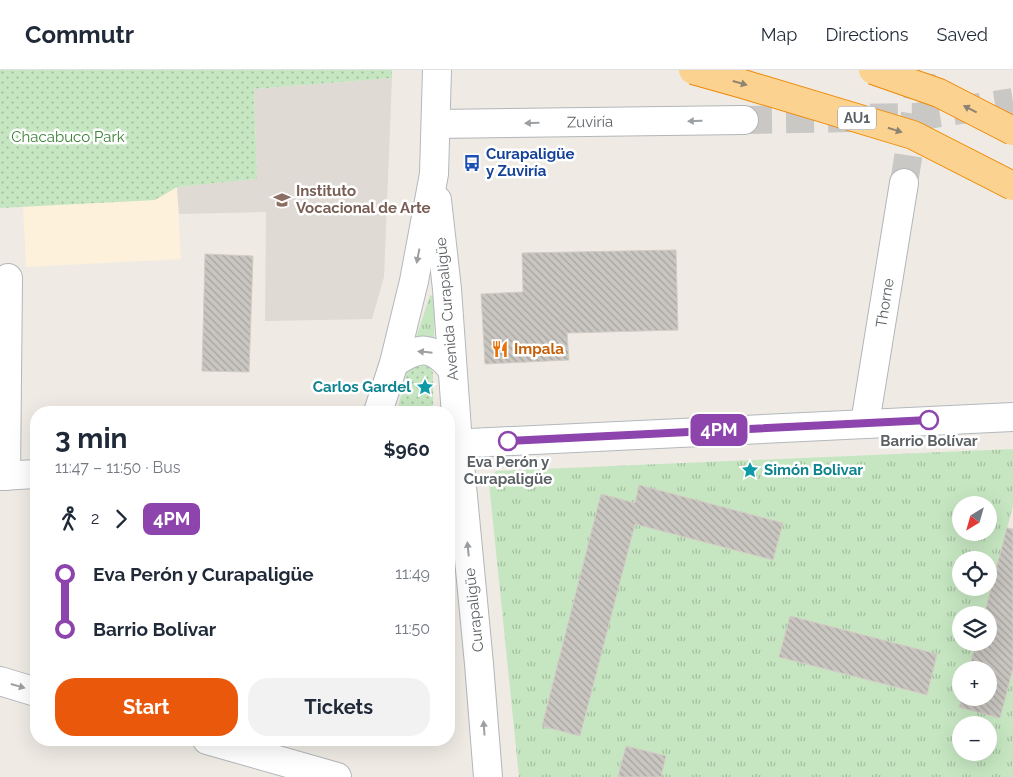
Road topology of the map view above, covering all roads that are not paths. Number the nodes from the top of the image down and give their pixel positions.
1 (437, 70) edge
2 (693, 70) edge
3 (873, 70) edge
4 (744, 120) tunnel mouth
5 (436, 124) junction
6 (1013, 131) edge
7 (434, 174) junction
8 (904, 183) tunnel mouth
9 (1013, 186) edge
10 (8, 278) dead end
11 (394, 362) junction
12 (452, 369) junction
13 (380, 406) edge
14 (452, 406) edge
15 (1013, 417) edge
16 (865, 423) junction
17 (455, 444) edge
18 (455, 461) edge
19 (30, 474) edge
20 (3, 476) edge
21 (0, 681) edge
22 (30, 690) edge
23 (230, 746) edge
24 (279, 759) edge
25 (337, 777) edge
26 (488, 777) edge

1 - 5 main road, Avenida Curapaligüe
2 -> 9 highway, AU1, bridge
6 -> 3 highway, bridge
4 -> 5 main road, Zuviría
5 - 7 main road, Avenida Curapaligüe
7 -> 11 main road, Avenida Curapaligüe
7 - 12 main road, Avenida Curapaligüe
8 - 16 main road, Thorne
10 - 20 main road
12 -> 11 main road
11 - 13 main road, Avenida Curapaligüe
12 - 14 main road, Avenida Curapaligüe
15 - 16 main road
16 - 17 main road
26 -> 18 main road, Curapaligüe
19 - 20 main road
21 -> 22 main road
23 - 24 main road
24 - 25 main road

